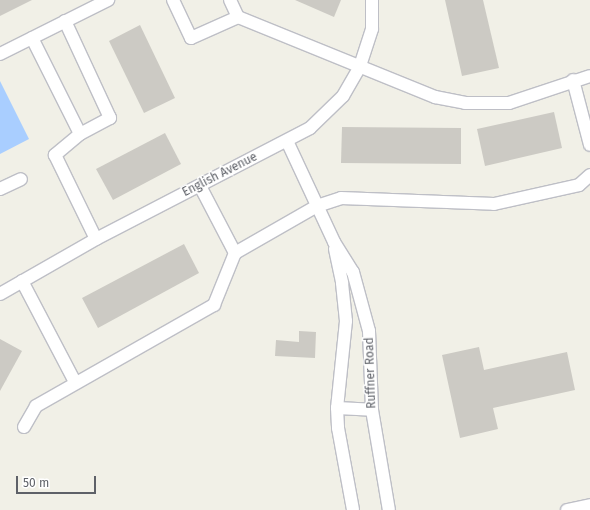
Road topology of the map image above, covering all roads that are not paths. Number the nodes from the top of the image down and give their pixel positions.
1 (108, 0) edge
2 (173, 0) edge
3 (230, 0) edge
4 (372, 0) edge
5 (238, 17) junction
6 (65, 21) junction
7 (32, 38) junction
8 (0, 54) edge
9 (360, 66) junction
10 (590, 76) edge
11 (573, 80) junction
12 (80, 134) junction
13 (287, 141) junction
14 (590, 145) edge
15 (590, 176) edge
16 (21, 179) dead end
17 (200, 186) junction
18 (0, 189) edge
19 (317, 206) junction
20 (96, 239) junction
21 (334, 242) junction
22 (235, 253) junction
23 (22, 281) junction
24 (0, 294) edge
25 (346, 321) junction
26 (366, 321) junction
27 (75, 382) junction
28 (337, 408) junction
29 (372, 410) junction
30 (24, 427) dead end
31 (590, 505) edge
32 (353, 510) edge
33 (389, 510) edge
34 (567, 510) edge

1 - 6 street
2 - 5 street
3 - 5 street
4 - 9 street, English Avenue
5 - 9 street
6 - 7 street
6 - 12 street
7 - 8 street
7 - 12 street
9 - 11 street
9 - 13 street, English Avenue
10 - 11 street
11 - 14 street
12 - 20 street
13 - 17 street, English Avenue
13 - 19 street, Ruffner Road
15 - 19 street
16 - 18 street
17 - 20 street, English Avenue
17 - 22 street
19 - 21 street, Ruffner Road
19 - 22 street
20 - 23 street, English Avenue
21 - 25 street, Ruffner Road
21 - 26 street, Ruffner Road
22 - 27 street
23 - 24 street, English Avenue
23 - 27 street
25 - 26 street
25 - 28 street, Ruffner Road
26 - 29 street, Ruffner Road
27 - 30 street
28 - 29 street
28 - 32 street, Ruffner Road
29 - 33 street, Ruffner Road
31 - 34 street

